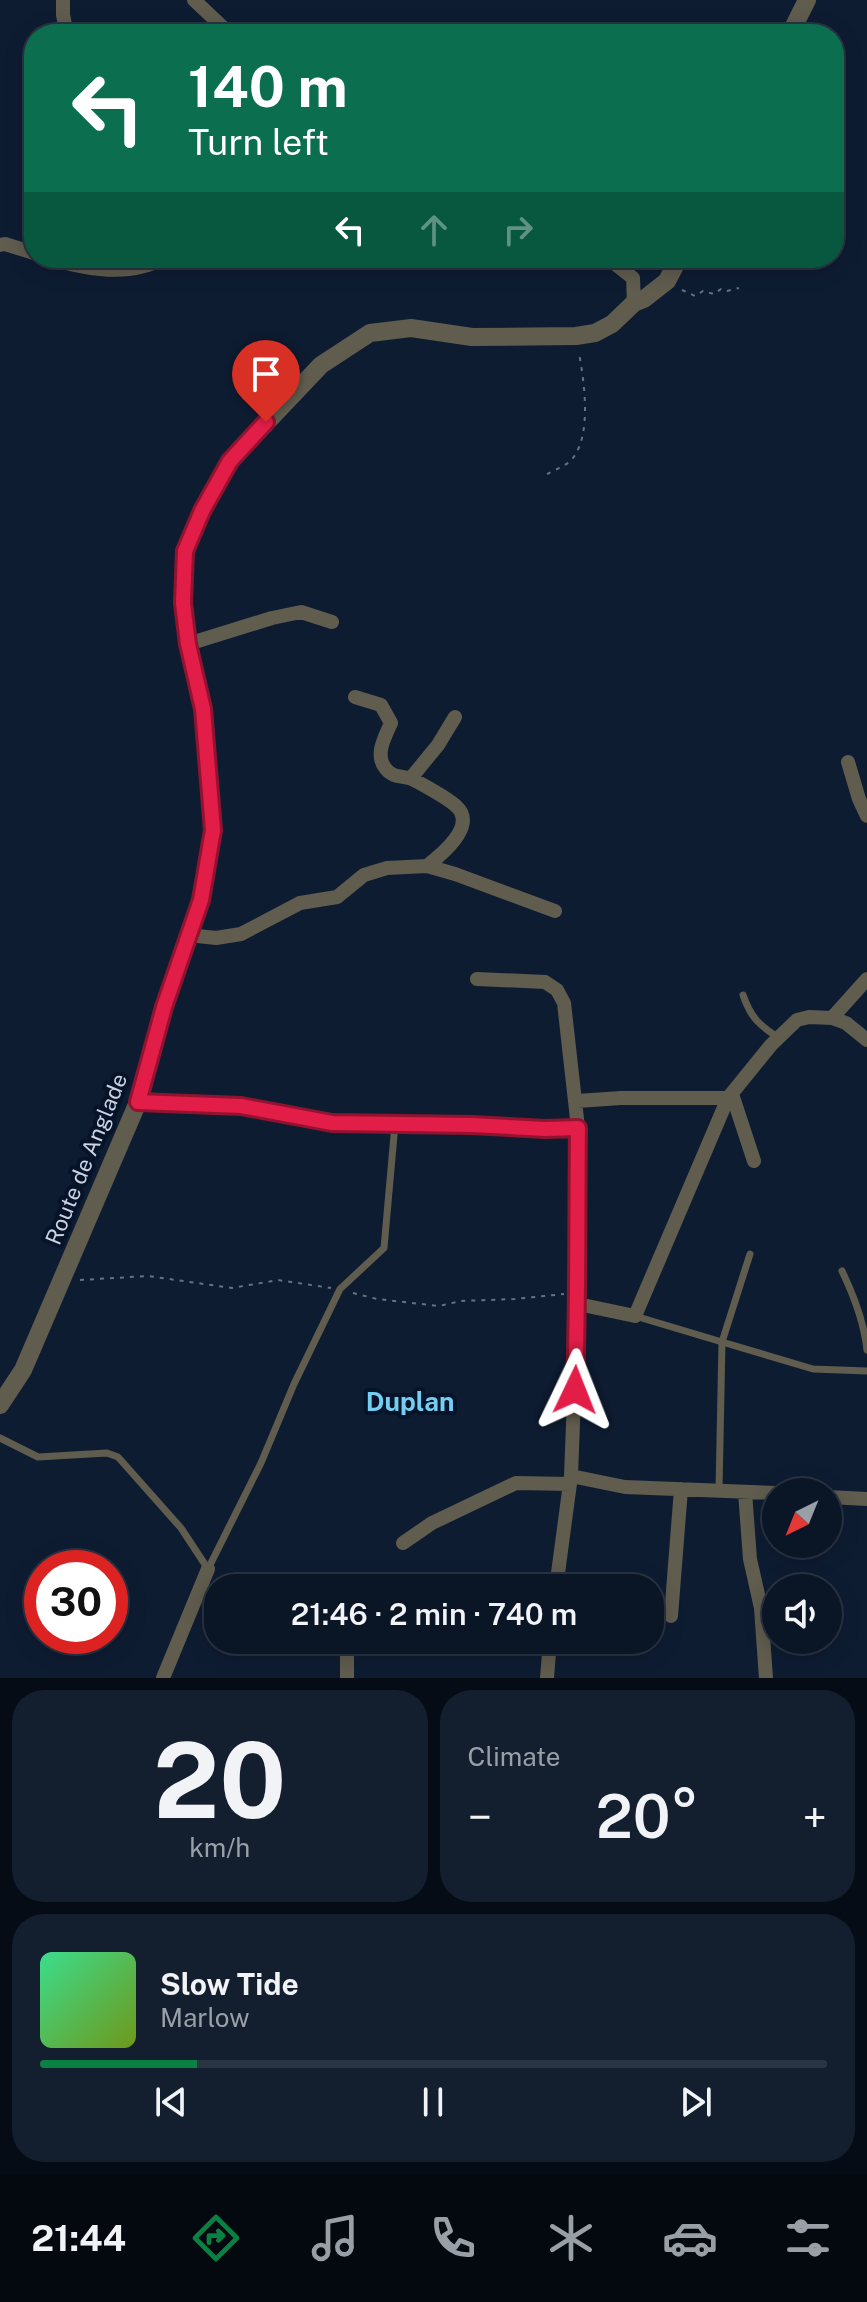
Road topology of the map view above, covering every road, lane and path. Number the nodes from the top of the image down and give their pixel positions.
1 (63, 0) edge
2 (194, 0) edge
3 (807, 0) edge
4 (65, 24) edge
5 (219, 24) edge
6 (795, 24) edge
7 (0, 245) edge
8 (24, 250) edge
9 (95, 268) edge
10 (138, 268) edge
11 (620, 268) edge
12 (674, 268) edge
13 (667, 281) junction
14 (739, 288) dead end
15 (634, 303) junction
16 (576, 336) junction
17 (547, 474) dead end
18 (332, 622) dead end
19 (188, 644) junction
20 (355, 697) dead end
21 (455, 717) dead end
22 (848, 762) dead end
23 (411, 778) junction
24 (867, 816) edge
25 (427, 866) junction
26 (555, 911) dead end
27 (189, 935) junction
28 (477, 979) dead end
29 (867, 979) edge
30 (743, 995) dead end
31 (832, 1018) junction
32 (779, 1038) junction
33 (867, 1040) edge
34 (730, 1096) junction
35 (577, 1101) junction
36 (138, 1102) junction
37 (395, 1124) junction
38 (578, 1128) junction
39 (754, 1161) dead end
40 (750, 1254) dead end
41 (842, 1271) dead end
42 (62, 1281) junction
43 (340, 1289) junction
44 (578, 1298) junction
45 (635, 1316) junction
46 (722, 1342) junction
47 (867, 1350) edge
48 (867, 1371) edge
49 (0, 1405) edge
50 (0, 1438) edge
51 (571, 1480) junction
52 (681, 1489) junction
53 (719, 1490) junction
54 (745, 1492) junction
55 (762, 1493) edge
56 (842, 1498) edge
57 (867, 1499) edge
58 (403, 1543) dead end
59 (208, 1569) junction
60 (558, 1574) edge
61 (671, 1616) dead end
62 (347, 1654) edge
63 (549, 1654) edge
64 (163, 1678) edge
65 (347, 1678) edge
66 (547, 1678) edge
67 (766, 1678) edge

1 - 4 street
2 - 5 street
3 - 6 street
7 - 8 street
9 - 10 street
11 - 15 street
12 - 13 street, Route de Anglade
13 - 14 path
13 - 15 street, Route de Anglade
15 - 16 street, Route de Anglade
16 - 17 path
16 - 19 street, Route de Anglade
18 - 19 street
19 - 27 street, Route de Anglade
20 - 23 street
21 - 23 street
22 - 24 street
23 - 25 street
25 - 26 street
25 - 27 street
27 - 36 street, Route de Anglade
28 - 35 street
29 - 31 street
30 - 32 lane
31 - 32 street
31 - 33 street
32 - 34 street
34 - 35 street
34 - 39 street
34 - 45 street
35 - 38 street
36 - 37 street
36 - 42 street, Route de Anglade
37 - 38 street
37 - 43 lane
38 - 44 street
40 - 46 lane
41 - 47 lane
42 - 43 path
42 - 49 street, Route de Anglade
43 - 44 path
43 - 59 lane
44 - 45 street
44 - 51 street
45 - 46 lane
46 - 48 lane
46 - 53 lane
50 - 59 lane
51 - 52 street
51 - 58 street
51 - 60 street
52 - 53 street
52 - 61 street
53 - 54 street
54 - 55 street
54 - 67 street
56 - 57 street
59 - 64 street
62 - 65 street
63 - 66 street

